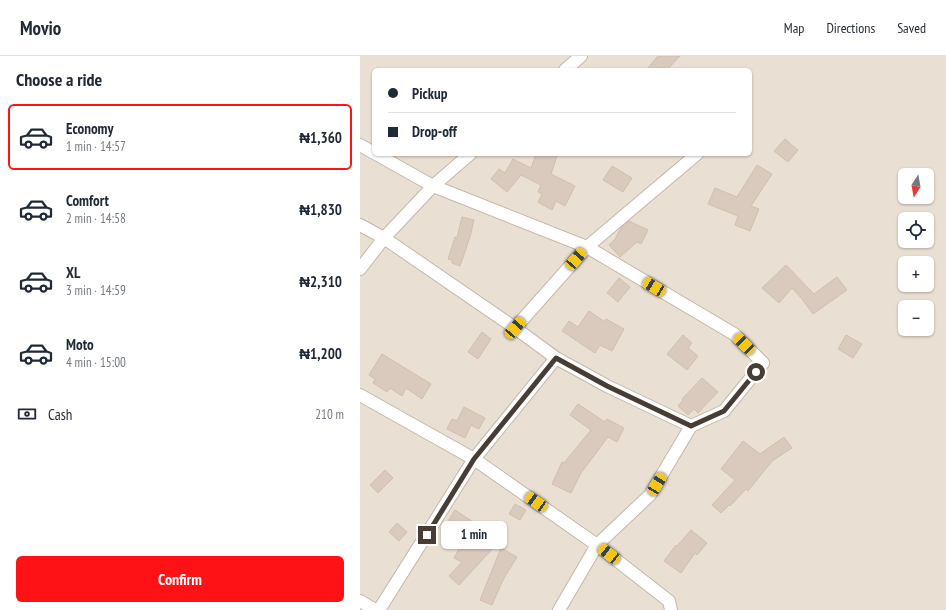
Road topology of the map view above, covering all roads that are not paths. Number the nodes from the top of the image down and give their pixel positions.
1 (581, 56) edge
2 (567, 68) edge
3 (360, 145) edge
4 (372, 151) edge
5 (380, 156) edge
6 (468, 156) edge
7 (695, 156) edge
8 (433, 186) junction
9 (360, 225) edge
10 (384, 238) junction
11 (587, 247) junction
12 (360, 269) edge
13 (515, 328) junction
14 (556, 358) junction
15 (360, 395) edge
16 (691, 426) junction
17 (474, 459) junction
18 (597, 545) junction
19 (360, 601) edge
20 (376, 610) edge
21 (379, 610) edge
22 (558, 610) edge
23 (671, 610) edge

1 - 2 street
3 - 4 street
5 - 8 street
6 - 8 street
7 - 11 street
8 - 10 street
8 - 11 street
9 - 10 street
10 - 12 street
10 - 13 street
11 - 13 street
11 - 16 street
13 - 14 street
14 - 16 street
14 - 17 street
15 - 17 street
16 - 18 street
17 - 18 street
17 - 21 street
18 - 22 street
18 - 23 street
19 - 20 street

